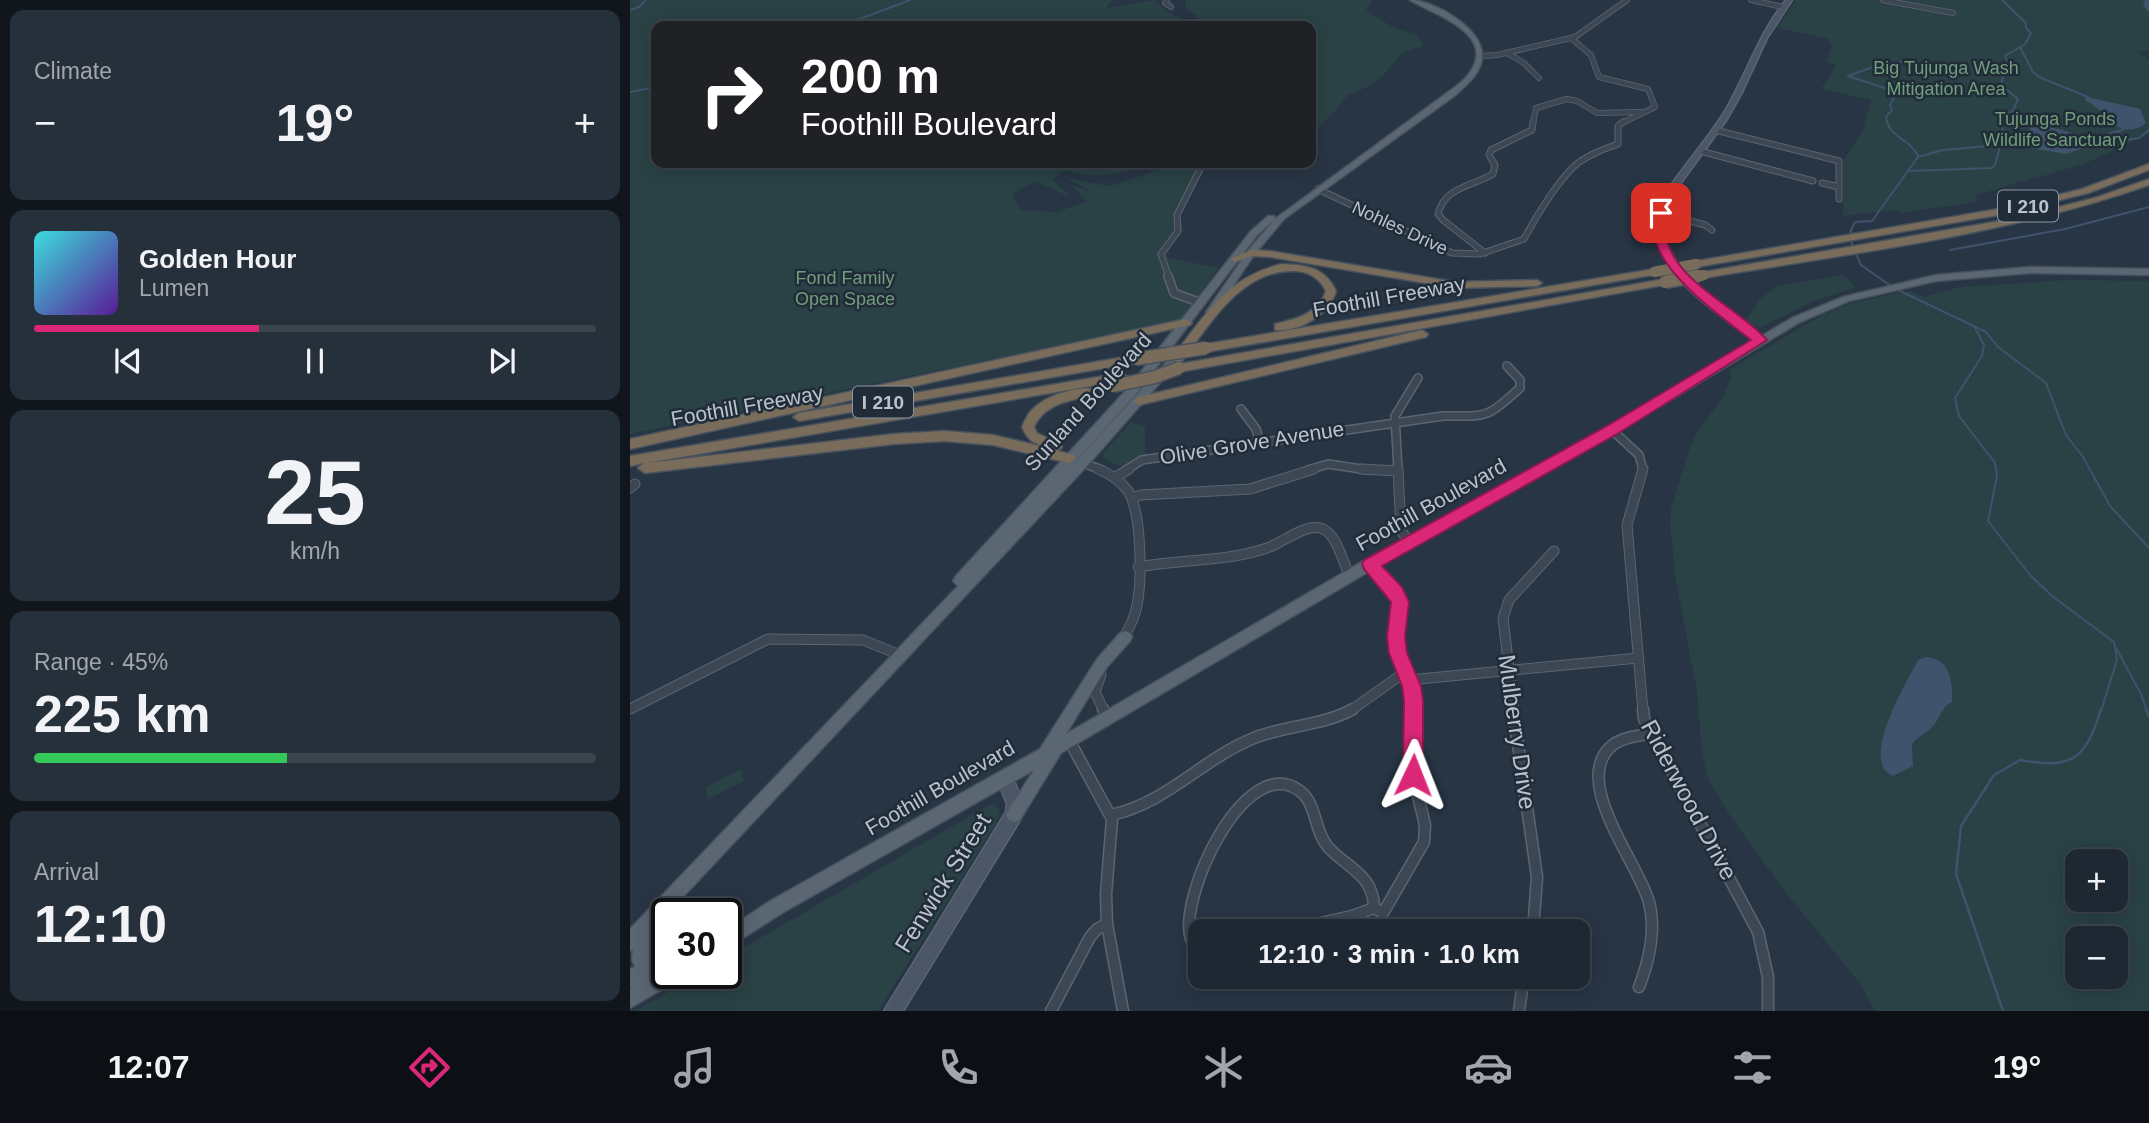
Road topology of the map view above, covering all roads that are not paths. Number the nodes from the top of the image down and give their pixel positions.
1 (1167, 0) edge
2 (1413, 0) edge
3 (1627, 0) edge
4 (1751, 0) edge
5 (1883, 0) edge
6 (1786, 3) edge
7 (1171, 7) dead end
8 (1953, 13) dead end
9 (1572, 38) junction
10 (1507, 53) junction
11 (1481, 56) junction
12 (1539, 78) dead end
13 (1647, 112) junction
14 (1715, 130) junction
15 (1700, 151) junction
16 (2149, 167) edge
17 (1200, 168) edge
18 (1813, 181) dead end
19 (2149, 182) edge
20 (1822, 183) dead end
21 (1839, 187) junction
22 (1318, 189) junction
23 (1839, 199) dead end
24 (1661, 213) junction
25 (1712, 230) dead end
26 (1903, 235) junction
27 (1251, 253) junction
28 (1485, 253) junction
29 (1235, 259) junction
30 (1654, 271) junction
31 (2149, 272) edge
32 (1608, 292) junction
33 (1866, 293) joint
34 (1201, 303) junction
35 (1186, 323) junction
36 (1760, 340) junction
37 (1209, 344) junction
38 (1177, 365) junction
39 (1507, 366) dead end
40 (1418, 378) dead end
41 (1117, 382) junction
42 (1139, 401) junction
43 (1241, 410) dead end
44 (1395, 422) junction
45 (1612, 430) junction
46 (1260, 442) junction
47 (630, 445) edge
48 (1069, 458) junction
49 (630, 461) edge
50 (1083, 463) junction
51 (630, 469) edge
52 (1398, 471) junction
53 (1114, 478) junction
54 (1132, 498) junction
55 (1410, 542) junction
56 (1554, 551) dead end
57 (1370, 564) junction
58 (1138, 567) junction
59 (1350, 576) junction
60 (1125, 637) junction
61 (900, 655) junction
62 (1638, 658) junction
63 (1508, 671) junction
64 (1407, 676) junction
65 (630, 709) edge
66 (1107, 717) junction
67 (1650, 733) junction
68 (1056, 747) junction
69 (1005, 778) junction
70 (1014, 814) junction
71 (1111, 815) junction
72 (671, 898) edge
73 (776, 907) junction
74 (1378, 910) junction
75 (1190, 919) edge
76 (1339, 919) edge
77 (1535, 919) edge
78 (651, 920) edge
79 (742, 923) edge
80 (1107, 924) junction
81 (651, 928) edge
82 (742, 929) edge
83 (630, 942) edge
84 (651, 962) edge
85 (651, 968) edge
86 (630, 979) edge
87 (651, 987) edge
88 (1639, 987) dead end
89 (1522, 989) edge
90 (630, 999) edge
91 (892, 1011) edge
92 (1051, 1011) edge
93 (1123, 1011) edge
94 (1519, 1011) edge
95 (1768, 1011) edge

1 - 7 street
2 - 11 main road
3 - 9 street
4 - 6 street
5 - 8 street
6 - 14 main road
9 - 10 street
9 - 13 street
10 - 11 street
10 - 12 street
11 - 22 main road, Sunland Boulevard
13 - 28 street
13 - 28 street
14 - 15 main road
14 - 21 street
15 - 18 street
15 - 24 main road
16 - 26 highway, Foothill Freeway / I 210
17 - 34 street
19 - 26 highway, Foothill Freeway / I 210
20 - 21 street
21 - 23 street
22 - 27 main road, Sunland Boulevard
22 - 28 street, Nohles Drive
22 - 29 main road, Sunland Boulevard
24 - 25 street
24 - 36 main road
26 - 30 highway, Foothill Freeway / I 210, bridge
26 - 32 highway, Foothill Freeway / I 210, bridge
27 - 29 highway
27 - 30 highway
27 - 38 main road, Sunland Boulevard
29 - 34 main road, Sunland Boulevard
30 - 37 highway, Foothill Freeway / I 210
31 - 33 main road, Foothill Boulevard
32 - 38 highway, Foothill Freeway / I 210
32 - 42 highway
33 - 36 main road, Foothill Boulevard
34 - 35 main road, Sunland Boulevard
35 - 47 highway
35 - 48 main road, Sunland Boulevard
36 - 45 main road, Foothill Boulevard
37 - 38 highway
37 - 47 highway, Foothill Freeway / I 210, bridge
38 - 41 highway, Foothill Freeway, bridge
38 - 42 main road, Sunland Boulevard
39 - 44 street, Olive Grove Avenue
40 - 44 street
41 - 48 highway
41 - 49 highway, Foothill Freeway / I 210
42 - 50 main road, Sunland Boulevard
43 - 46 street
44 - 46 street, Olive Grove Avenue
44 - 52 street
45 - 55 main road, Foothill Boulevard
45 - 62 street, Riderwood Drive
46 - 53 street, Olive Grove Avenue
48 - 50 street
48 - 51 highway
48 - 61 main road, Sunland Boulevard
50 - 53 street
50 - 61 main road, Sunland Boulevard
52 - 54 street
52 - 55 street
53 - 54 street
54 - 58 street
55 - 57 main road, Foothill Boulevard
56 - 63 street, Mulberry Drive
57 - 59 main road, Foothill Boulevard
57 - 64 street
58 - 59 street
58 - 60 street
59 - 66 main road, Foothill Boulevard
60 - 66 street
60 - 68 main road
61 - 65 street
61 - 72 main road, Sunland Boulevard
62 - 63 street
62 - 67 street, Riderwood Drive
63 - 64 street
63 - 77 street, Mulberry Drive
64 - 71 street
64 - 74 street
66 - 68 main road, Foothill Boulevard
67 - 88 street
67 - 95 street, Riderwood Drive
68 - 69 main road, Foothill Boulevard
68 - 70 main road
68 - 71 street
69 - 70 main road, Fenwick Street
69 - 73 main road, Foothill Boulevard
70 - 91 street, Fenwick Street
71 - 80 street
73 - 79 main road, Foothill Boulevard
73 - 82 main road, Foothill Boulevard
74 - 75 street
74 - 76 street
78 - 83 main road, Sunland Boulevard
80 - 92 street
80 - 93 street
81 - 84 main road
85 - 86 main road
87 - 90 main road
89 - 94 street

